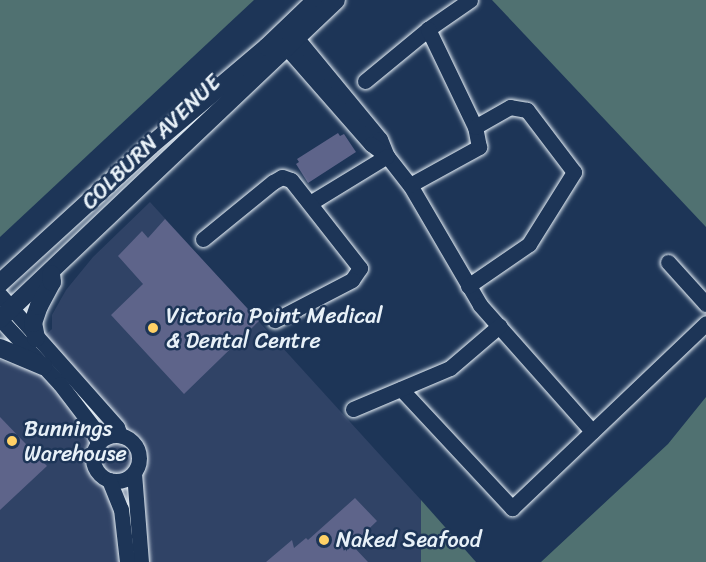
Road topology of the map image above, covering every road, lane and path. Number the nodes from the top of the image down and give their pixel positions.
1 (316, 0) edge
2 (336, 0) edge
3 (470, 0) edge
4 (428, 28) junction
5 (286, 37) junction
6 (365, 81) dead end
7 (475, 127) junction
8 (387, 156) junction
9 (410, 185) junction
10 (310, 203) junction
11 (203, 238) dead end
12 (668, 262) dead end
13 (51, 272) junction
14 (0, 283) edge
15 (468, 286) junction
16 (706, 304) edge
17 (3, 311) edge
18 (275, 320) dead end
19 (706, 323) edge
20 (499, 326) junction
21 (36, 338) junction
22 (0, 348) edge
23 (43, 366) junction
24 (401, 389) junction
25 (353, 409) dead end
26 (592, 431) junction
27 (120, 435) junction
28 (98, 444) junction
29 (134, 473) junction
30 (109, 480) junction
31 (127, 562) edge
32 (141, 562) edge

1 - 5 main road, COLBURN AVENUE
2 - 5 main road, COLBURN AVENUE
3 - 4 street
4 - 6 street
4 - 7 street
5 - 8 street
5 - 13 main road, COLBURN AVENUE
5 - 14 main road, COLBURN AVENUE
7 - 9 street
7 - 15 street
8 - 9 street
8 - 10 street
9 - 15 street
10 - 11 street
10 - 18 street
12 - 16 street
13 - 17 main road, COLBURN AVENUE
13 - 21 main road
15 - 20 street
17 - 21 street
17 - 23 street
19 - 26 street
20 - 24 street
20 - 26 street
21 - 27 street
22 - 23 main road
23 - 28 street
24 - 25 street
24 - 26 street
27 - 28 street
27 - 29 street
28 - 30 street
29 - 30 street
29 - 32 street
30 - 31 street

